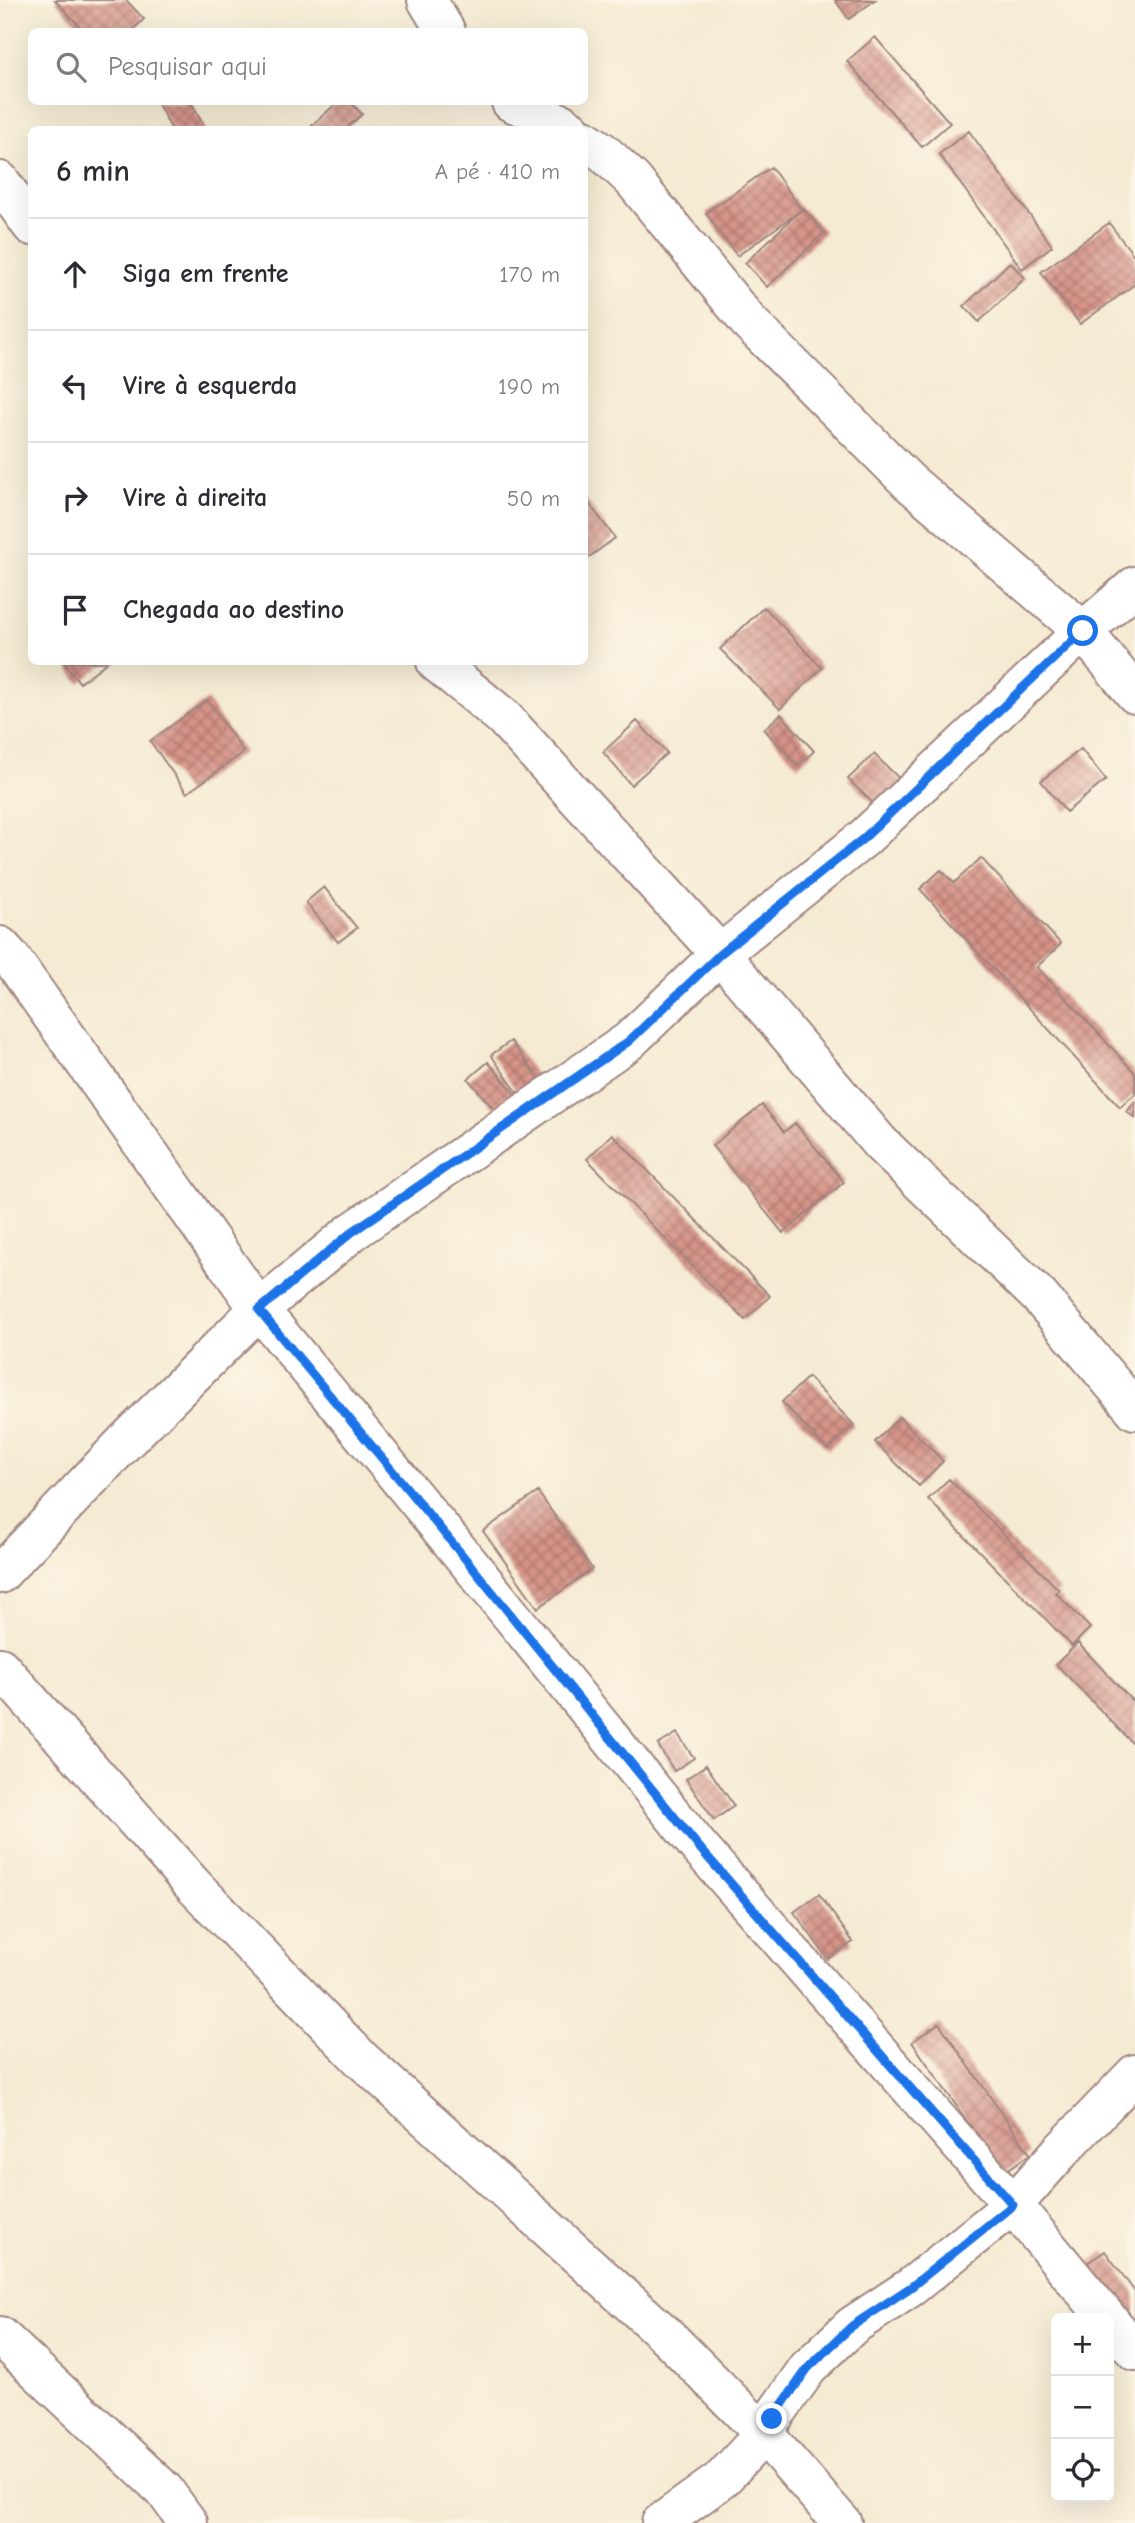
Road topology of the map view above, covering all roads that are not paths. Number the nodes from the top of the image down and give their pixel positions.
1 (427, 0) edge
2 (444, 28) edge
3 (517, 105) edge
4 (565, 126) edge
5 (588, 142) edge
6 (0, 181) edge
7 (28, 220) edge
8 (1135, 586) edge
9 (1083, 631) junction
10 (440, 665) edge
11 (1135, 694) edge
12 (0, 946) edge
13 (720, 954) junction
14 (259, 1310) junction
15 (1135, 1410) edge
16 (0, 1574) edge
17 (0, 1667) edge
18 (1135, 2074) edge
19 (1013, 2205) junction
20 (1103, 2313) edge
21 (1114, 2326) edge
22 (0, 2336) edge
23 (1135, 2351) edge
24 (764, 2434) junction
25 (188, 2523) edge
26 (661, 2523) edge
27 (842, 2523) edge

1 - 2 street
3 - 4 street
5 - 9 street
6 - 7 street
8 - 9 street
9 - 11 street
9 - 13 street
10 - 13 street
12 - 14 street
13 - 14 street
13 - 15 street
14 - 16 street
14 - 19 street
17 - 24 street
18 - 19 street
19 - 20 street
19 - 24 street
21 - 23 street
22 - 25 street
24 - 26 street
24 - 27 street

